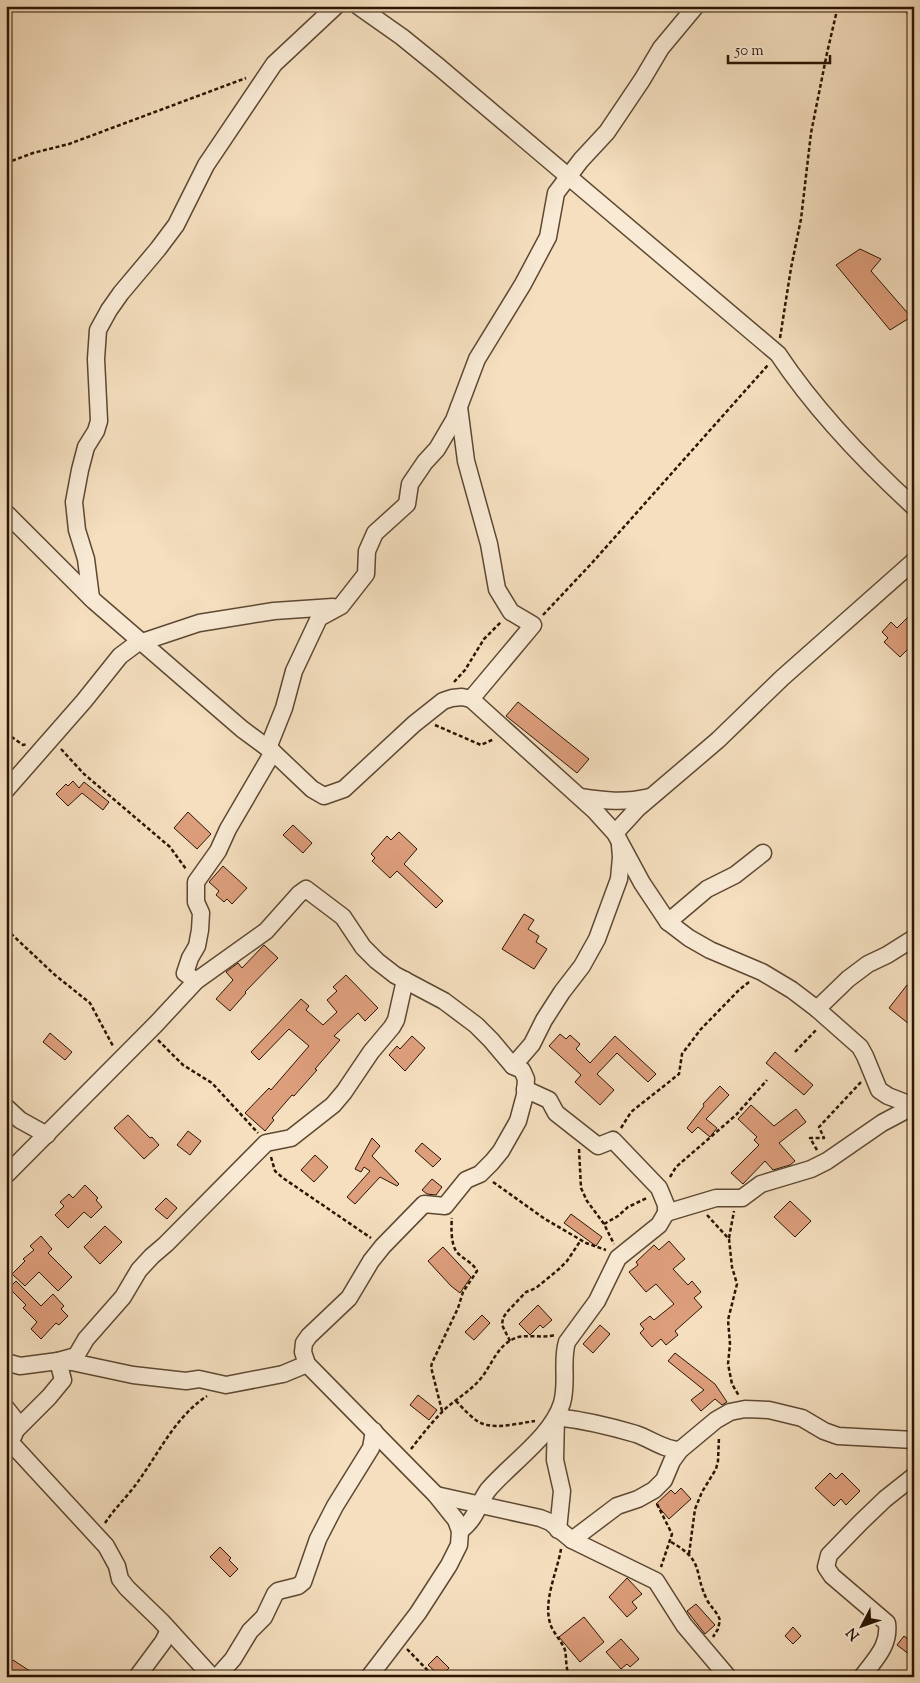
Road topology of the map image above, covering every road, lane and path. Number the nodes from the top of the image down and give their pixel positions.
1 (336, 6) edge
2 (358, 6) edge
3 (696, 6) edge
4 (838, 6) edge
5 (249, 77) dead end
6 (6, 163) edge
7 (568, 177) junction
8 (778, 354) junction
9 (459, 405) junction
10 (914, 507) edge
11 (6, 513) edge
12 (914, 561) edge
13 (92, 598) junction
14 (341, 606) junction
15 (533, 626) junction
16 (142, 642) junction
17 (471, 699) junction
18 (6, 733) edge
19 (51, 737) junction
20 (270, 750) junction
21 (6, 790) edge
22 (652, 796) junction
23 (580, 797) junction
24 (618, 838) junction
25 (763, 853) dead end
26 (196, 882) junction
27 (668, 922) junction
28 (6, 929) edge
29 (914, 938) edge
30 (762, 972) junction
31 (405, 980) junction
32 (196, 981) junction
33 (820, 1012) junction
34 (154, 1027) junction
35 (795, 1052) dead end
36 (120, 1059) junction
37 (513, 1066) junction
38 (871, 1071) junction
39 (767, 1080) dead end
40 (525, 1089) junction
41 (6, 1107) edge
42 (47, 1135) junction
43 (613, 1140) junction
44 (266, 1143) junction
45 (578, 1143) dead end
46 (823, 1163) junction
47 (480, 1174) junction
48 (6, 1175) edge
49 (659, 1188) junction
50 (742, 1198) junction
51 (696, 1204) junction
52 (446, 1206) junction
53 (666, 1213) junction
54 (604, 1224) junction
55 (729, 1239) junction
56 (581, 1240) junction
57 (383, 1246) junction
58 (618, 1255) junction
59 (579, 1324) junction
60 (510, 1341) junction
61 (58, 1361) junction
62 (6, 1362) edge
63 (307, 1364) junction
64 (226, 1385) junction
65 (456, 1401) junction
66 (6, 1408) edge
67 (737, 1411) junction
68 (442, 1412) junction
69 (556, 1418) junction
70 (719, 1418) junction
71 (374, 1431) junction
72 (914, 1440) edge
73 (11, 1441) edge
74 (680, 1450) junction
75 (402, 1462) junction
76 (914, 1476) edge
77 (654, 1490) junction
78 (436, 1495) junction
79 (480, 1505) junction
80 (558, 1530) junction
81 (460, 1531) junction
82 (99, 1539) junction
83 (572, 1540) junction
84 (671, 1542) junction
85 (689, 1554) junction
86 (656, 1581) junction
87 (170, 1630) junction
88 (398, 1639) junction
89 (705, 1648) junction
90 (137, 1677) edge
91 (212, 1677) edge
92 (217, 1677) edge
93 (369, 1677) edge
94 (434, 1677) edge
95 (570, 1677) edge
96 (728, 1677) edge
97 (862, 1677) edge

1 - 13 street
2 - 7 street
3 - 7 street
4 - 8 path
5 - 6 path
7 - 8 street
7 - 9 street
8 - 10 street
8 - 15 path
9 - 14 street
9 - 15 street
11 - 13 street
12 - 22 street
13 - 16 street
14 - 16 street
14 - 20 street
15 - 17 street
16 - 19 street
16 - 20 street
17 - 20 street
17 - 23 street
18 - 19 path
19 - 21 street
19 - 26 path
20 - 26 street
22 - 23 street
22 - 24 street
23 - 24 street
24 - 27 street
24 - 37 street
25 - 27 street
26 - 32 street
27 - 30 street
28 - 36 path
29 - 33 street
30 - 33 street
30 - 43 path
31 - 32 street
31 - 37 street
31 - 44 street
32 - 34 street
33 - 35 path
33 - 38 street
34 - 36 street
34 - 44 path
36 - 42 street
37 - 40 street
38 - 46 path
38 - 46 street
39 - 49 path
40 - 43 street
40 - 47 street
41 - 42 street
42 - 48 street
43 - 49 street
44 - 57 path
44 - 61 street
45 - 54 path
46 - 50 street
47 - 52 street
47 - 56 path
49 - 53 street
49 - 54 path
50 - 51 street
50 - 55 path
51 - 53 street
51 - 55 path
52 - 57 street
52 - 68 path
53 - 58 street
54 - 58 path
55 - 67 path
56 - 58 path
56 - 60 path
57 - 63 street
58 - 59 street
59 - 60 path
59 - 69 street
60 - 65 path
61 - 62 street
61 - 64 street
61 - 73 street
63 - 64 street
63 - 71 street
64 - 82 path
65 - 68 path
65 - 69 path
66 - 73 street
67 - 70 street
67 - 72 street
68 - 75 path
69 - 74 street
69 - 79 street
69 - 80 street
70 - 74 street
70 - 85 path
71 - 75 street
71 - 92 street
73 - 82 street
74 - 77 street
75 - 78 street
76 - 97 street
77 - 83 street
77 - 84 path
78 - 79 street
78 - 81 street
79 - 80 street
79 - 81 street
80 - 83 street
80 - 95 path
81 - 88 street
82 - 87 street
83 - 86 street
84 - 85 path
84 - 86 path
85 - 89 path
86 - 89 street
87 - 90 street
87 - 91 street
88 - 93 street
88 - 94 path
89 - 96 street

